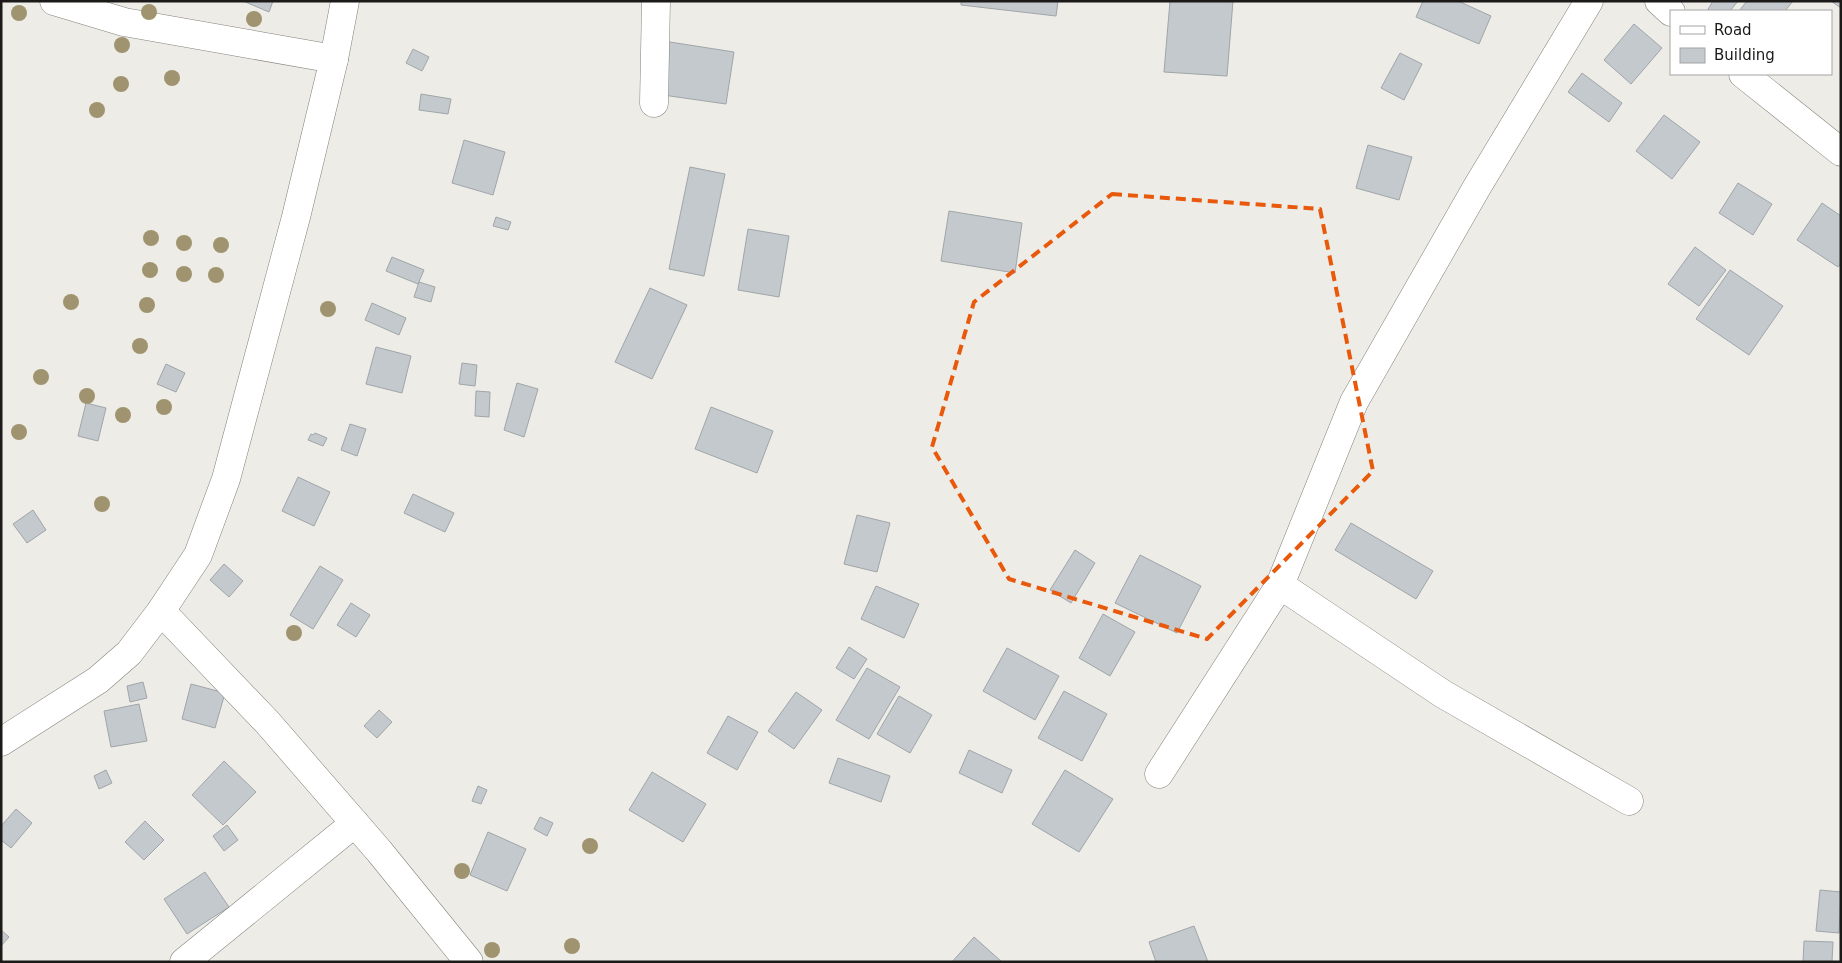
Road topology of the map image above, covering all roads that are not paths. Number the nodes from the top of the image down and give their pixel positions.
1 (54, 1) edge
2 (345, 1) edge
3 (656, 1) edge
4 (1589, 1) edge
5 (1658, 1) edge
6 (1670, 11) edge
7 (334, 59) junction
8 (1743, 75) edge
9 (654, 103) dead end
10 (1841, 152) edge
11 (1280, 585) junction
12 (161, 611) junction
13 (1, 742) edge
14 (1159, 774) dead end
15 (1629, 801) dead end
16 (355, 824) junction
17 (184, 962) edge
18 (469, 962) edge

1 - 7 street
2 - 7 street
3 - 9 street
4 - 11 street
5 - 6 street
7 - 12 street
8 - 10 street
11 - 14 street
11 - 15 street
12 - 13 street
12 - 16 street
16 - 17 street
16 - 18 street

